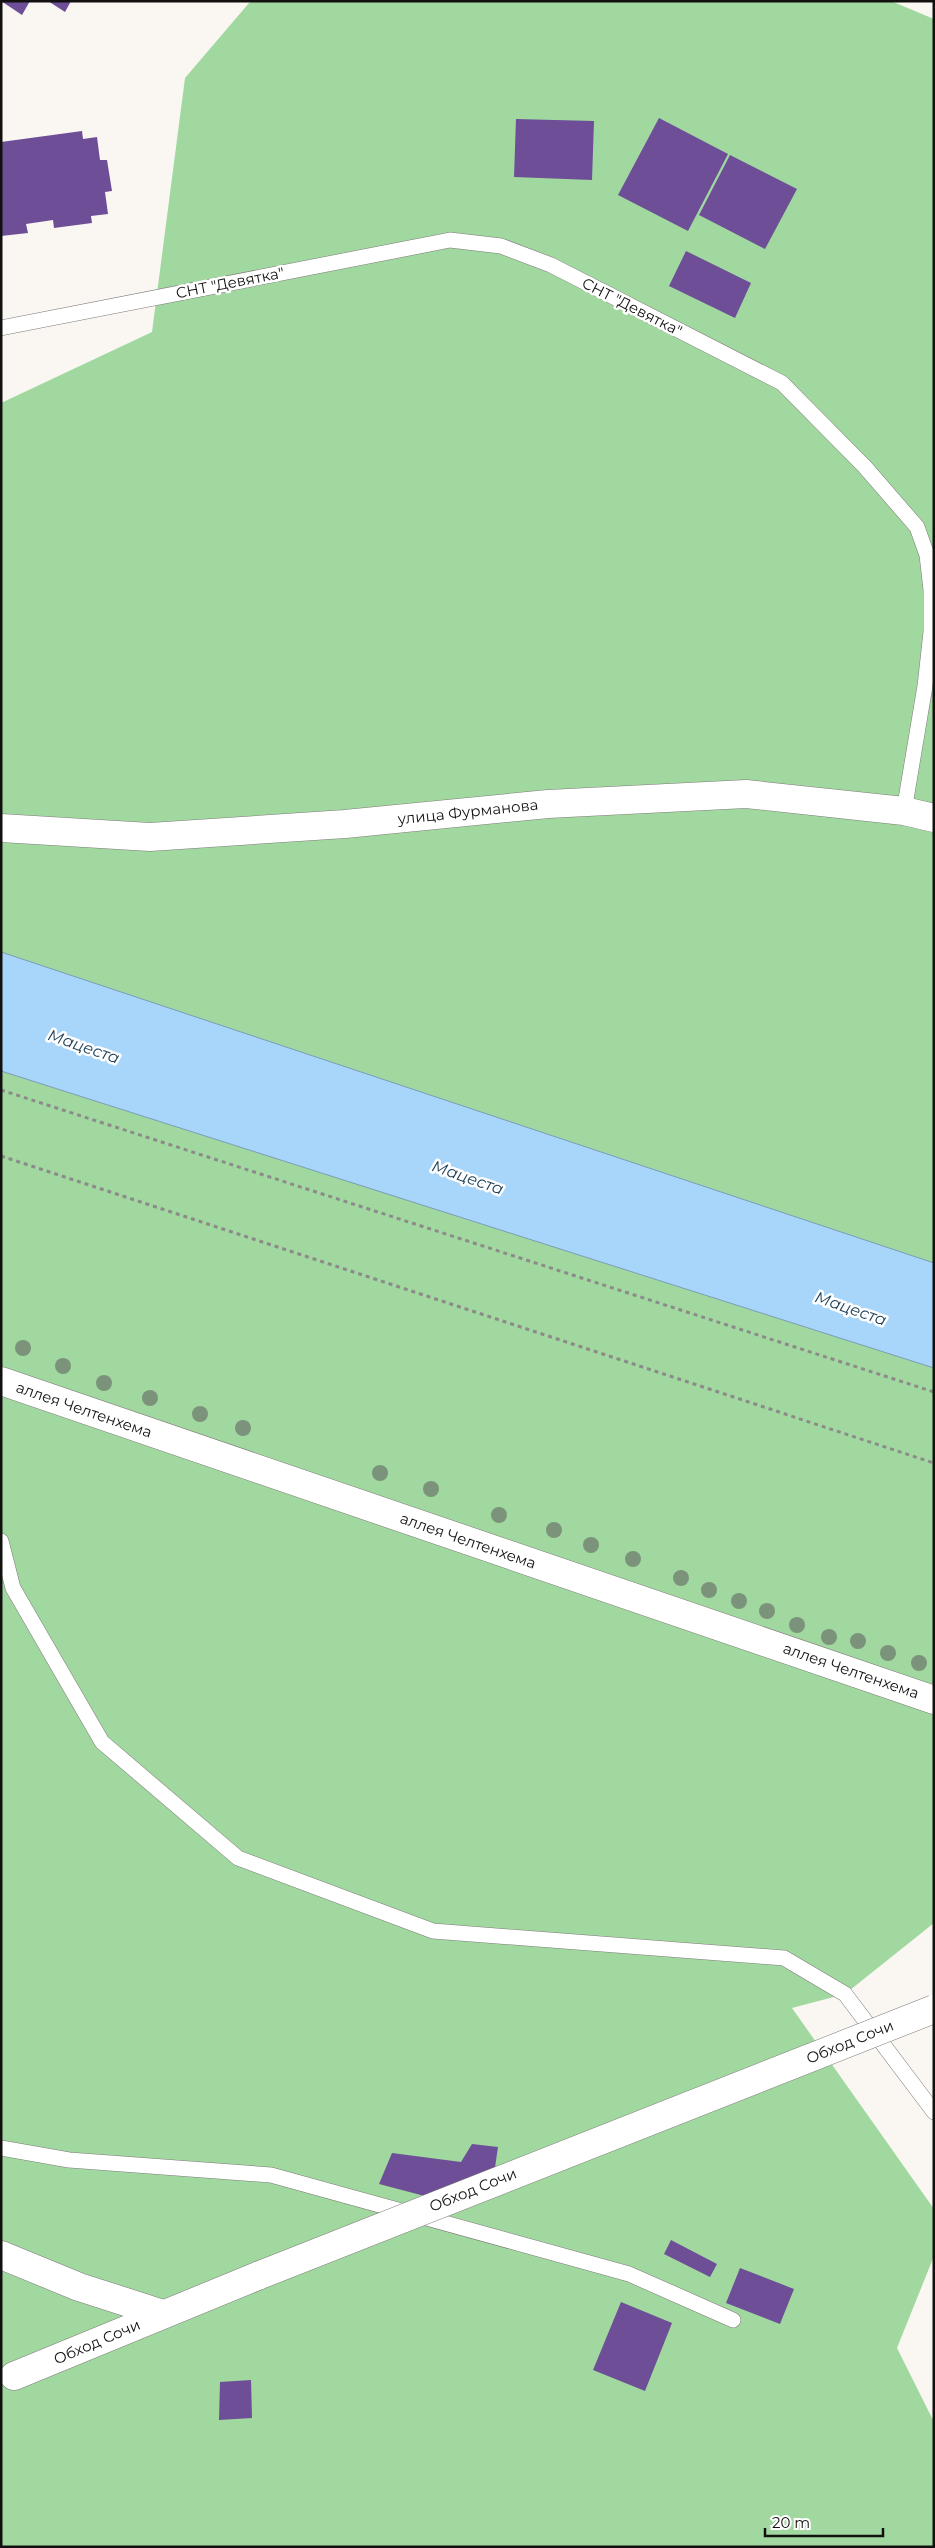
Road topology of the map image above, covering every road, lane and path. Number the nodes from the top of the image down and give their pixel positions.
1 (1, 328) edge
2 (904, 811) junction
3 (934, 818) edge
4 (1, 828) edge
5 (1, 1090) edge
6 (1, 1156) edge
7 (1, 1381) edge
8 (934, 1392) edge
9 (934, 1463) edge
10 (1, 1541) edge
11 (934, 1700) edge
12 (934, 2008) edge
13 (934, 2112) edge
14 (1, 2148) edge
15 (1, 2255) edge
16 (163, 2314) junction
17 (733, 2320) dead end
18 (14, 2376) dead end

1 - 2 lane, СНТ "Девятка"
2 - 3 main road, улица Фурманова
2 - 4 main road, улица Фурманова
5 - 8 path
6 - 9 path
7 - 11 main road, аллея Челтенхема
10 - 13 lane
12 - 16 main road, Обход Сочи, bridge
14 - 17 lane
15 - 16 main road
16 - 18 main road, Обход Сочи

